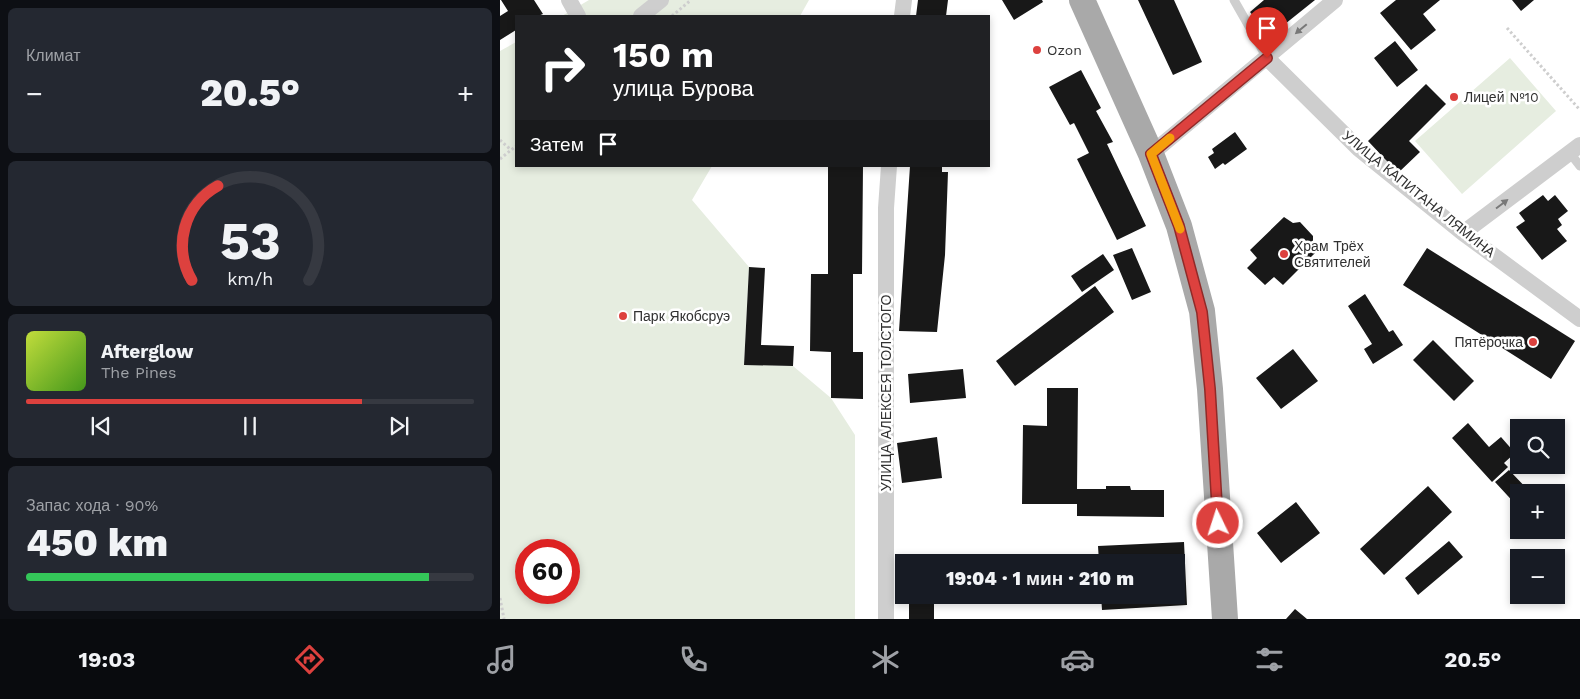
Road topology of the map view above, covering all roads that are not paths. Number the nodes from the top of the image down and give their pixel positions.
1 (569, 0) edge
2 (661, 0) edge
3 (904, 0) edge
4 (1082, 0) edge
5 (1234, 0) edge
6 (1335, 0) edge
7 (577, 15) edge
8 (642, 15) edge
9 (902, 15) edge
10 (1267, 58) junction
11 (1151, 154) junction
12 (1577, 154) edge
13 (889, 167) edge
14 (1463, 233) junction
15 (1580, 319) edge
16 (886, 619) edge
17 (1225, 619) edge

1 - 7 street
2 - 8 street
3 - 9 street
4 - 11 main road
5 - 10 lane
6 -> 10 street
10 - 11 street
10 - 14 street, УЛИЦА КАПИТАНА ЛЯМИНА
11 - 17 main road
14 -> 12 street
13 - 16 street, УЛИЦА АЛЕКСЕЯ ТОЛСТОГО
14 - 15 street, УЛИЦА КАПИТАНА ЛЯМИНА

